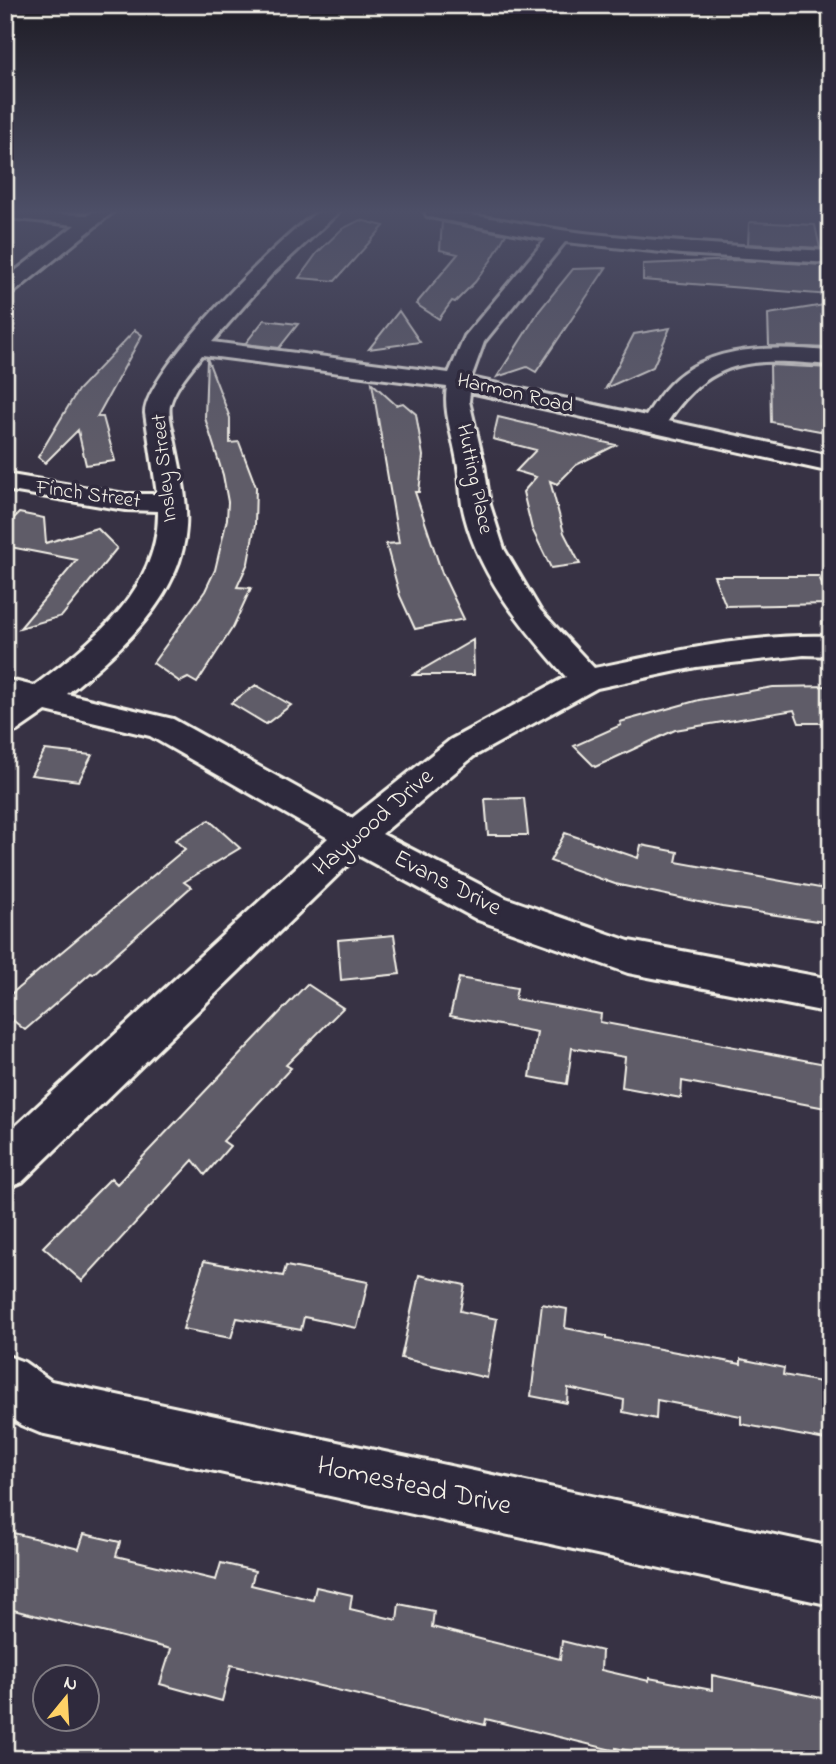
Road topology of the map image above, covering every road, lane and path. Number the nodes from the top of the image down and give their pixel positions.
1 (243, 294) edge
2 (511, 294) edge
3 (195, 347) junction
4 (831, 358) edge
5 (458, 382) junction
6 (652, 425) junction
7 (831, 464) edge
8 (5, 482) edge
9 (170, 503) junction
10 (831, 646) edge
11 (587, 680) junction
12 (5, 690) edge
13 (43, 698) junction
14 (5, 723) edge
15 (354, 836) junction
16 (831, 996) edge
17 (5, 1167) edge
18 (5, 1381) edge
19 (831, 1576) edge

1 - 3 street, Insley Street
2 - 5 street, Hutting Place
3 - 5 street, Harmon Road
3 - 9 street, Insley Street
4 - 6 street
5 - 6 street, Harmon Road
5 - 11 street, Hutting Place
6 - 7 street, Harmon Road
8 - 9 street, Finch Street
9 - 13 street, Insley Street
10 - 11 street, Haywood Drive
11 - 15 street, Haywood Drive
12 - 13 street, Evans Drive
13 - 14 street, Insley Street
13 - 15 street, Evans Drive
15 - 16 street, Evans Drive
15 - 17 street, Haywood Drive
18 - 19 street, Homestead Drive

